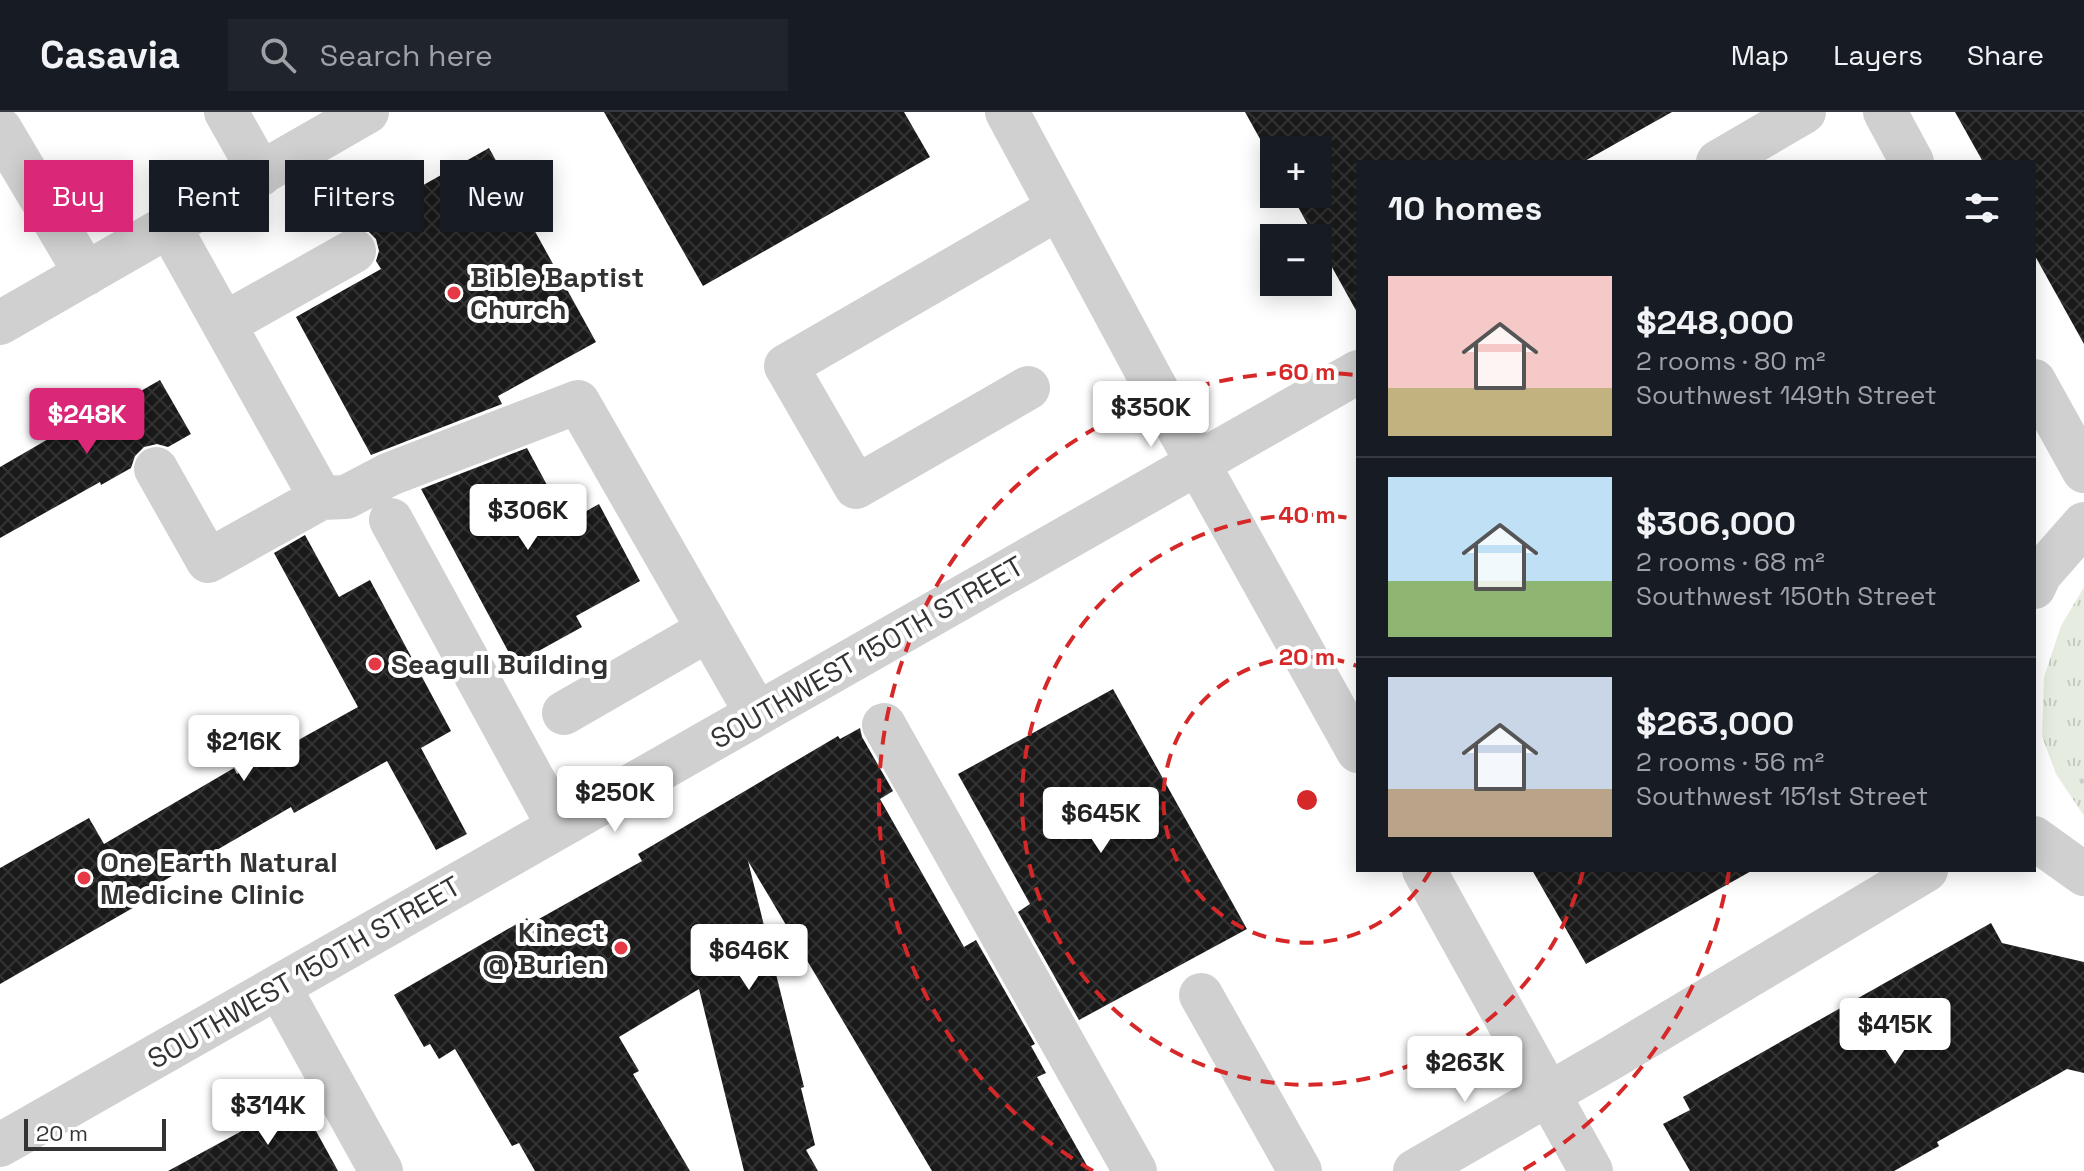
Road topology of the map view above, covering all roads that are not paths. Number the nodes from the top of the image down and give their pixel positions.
1 (226, 112) edge
2 (367, 112) edge
3 (1007, 112) edge
4 (1804, 112) edge
5 (1885, 112) edge
6 (0, 129) edge
7 (253, 160) edge
8 (1721, 160) edge
9 (1911, 160) edge
10 (269, 169) edge
11 (1059, 208) junction
12 (159, 232) edge
13 (172, 232) edge
14 (354, 251) dead end
15 (86, 274) junction
16 (0, 323) edge
17 (224, 324) junction
18 (1356, 373) edge
19 (2036, 385) edge
20 (1028, 388) dead end
21 (1198, 464) junction
22 (156, 469) dead end
23 (2084, 471) edge
24 (321, 498) junction
25 (391, 520) dead end
26 (2084, 524) edge
27 (2036, 583) edge
28 (708, 630) junction
29 (564, 713) dead end
30 (757, 714) junction
31 (884, 725) dead end
32 (1356, 747) edge
33 (559, 827) junction
34 (2036, 839) edge
35 (1425, 872) edge
36 (1923, 872) edge
37 (2084, 874) edge
38 (279, 987) junction
39 (1201, 995) dead end
40 (1549, 1094) junction
41 (0, 1145) edge
42 (381, 1171) edge
43 (1135, 1171) edge
44 (1300, 1171) edge
45 (1415, 1171) edge
46 (1591, 1171) edge

1 - 7 street
2 - 10 street
3 - 11 street
4 - 8 street
5 - 9 street
6 - 15 street
11 - 20 street
11 - 21 street
12 - 15 street
13 - 17 street
14 - 17 street
15 - 16 street
17 - 24 street
18 - 21 street, SOUTHWEST 150TH STREET
19 - 23 street
21 - 30 street, SOUTHWEST 150TH STREET
21 - 32 street
22 - 24 street
24 - 28 street
25 - 33 street
26 - 27 street
28 - 29 street
28 - 30 street
30 - 33 street, SOUTHWEST 150TH STREET
31 - 43 street
33 - 38 street, SOUTHWEST 150TH STREET
34 - 37 street
35 - 40 street
36 - 40 street
38 - 41 street, SOUTHWEST 150TH STREET
38 - 42 street
39 - 44 street
40 - 45 street
40 - 46 street

